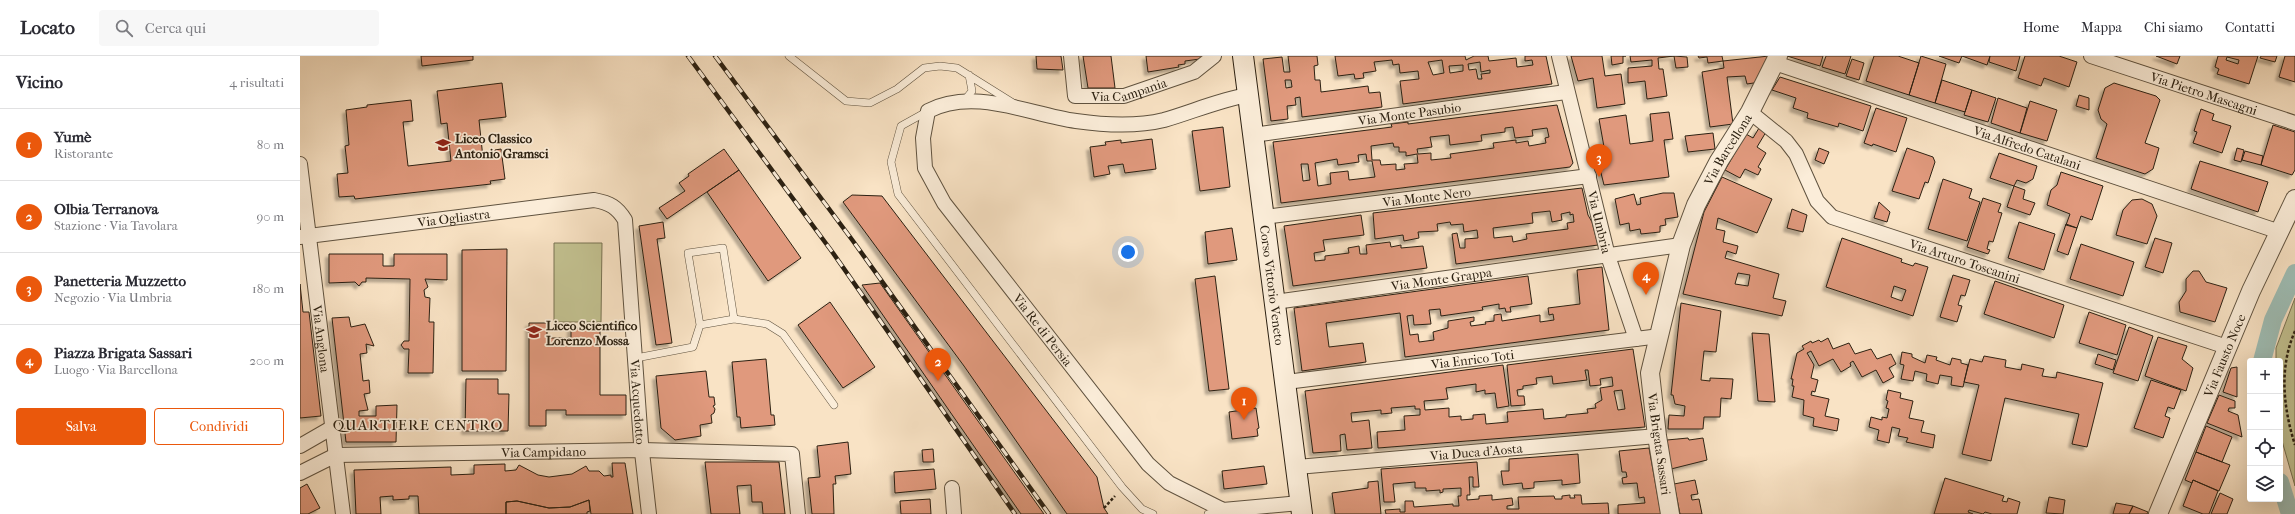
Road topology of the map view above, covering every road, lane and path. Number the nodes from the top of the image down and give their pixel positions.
1 (789, 56) edge
2 (1071, 56) edge
3 (1214, 56) edge
4 (1243, 56) edge
5 (1559, 56) edge
6 (2090, 56) edge
7 (1776, 60) edge
8 (968, 75) junction
9 (1566, 92) junction
10 (1248, 95) junction
11 (965, 100) junction
12 (1022, 109) junction
13 (928, 111) junction
14 (1750, 112) junction
15 (2295, 123) edge
16 (1254, 135) junction
17 (300, 164) edge
18 (1589, 176) junction
19 (2295, 199) edge
20 (607, 202) joint
21 (1264, 217) junction
22 (2280, 232) junction
23 (304, 236) edge
24 (1681, 244) junction
25 (1608, 256) junction
26 (1275, 302) junction
27 (734, 319) junction
28 (700, 325) junction
29 (2295, 331) edge
30 (1660, 336) junction
31 (1636, 339) junction
32 (2227, 347) junction
33 (636, 358) junction
34 (1650, 373) joint
35 (1286, 382) junction
36 (834, 405) dead end
37 (333, 427) junction
38 (1657, 436) junction
39 (2295, 445) edge
40 (300, 446) edge
41 (642, 450) junction
42 (336, 455) junction
43 (1297, 466) junction
44 (300, 473) edge
45 (952, 488) dead end
46 (1301, 508) edge
47 (1223, 510) junction
48 (342, 514) edge
49 (650, 514) edge
50 (798, 514) edge
51 (954, 514) edge
52 (1153, 514) edge
53 (1208, 514) edge
54 (1670, 514) edge
55 (2158, 514) edge

1 - 8 lane
2 - 3 street, Via Campania
4 - 10 main road, Corso Vittorio Veneto
5 - 9 street, Via Umbria
6 - 15 street, Via Pietro Mascagni
7 - 14 street, Via Barcellona
7 - 22 street, Via Alfredo Catalani
8 - 11 lane
8 - 12 lane
9 - 16 street, Via Monte Pasubio
9 - 18 street, Via Umbria
10 - 12 street
10 - 16 main road, Corso Vittorio Veneto
11 - 12 street
11 - 13 street
13 - 47 street, Via Re di Persia
13 - 52 lane
14 - 24 street, Via Barcellona
14 - 32 street, Via Arturo Toscanini
16 - 21 main road, Corso Vittorio Veneto
17 - 23 street, Via Anglona
18 - 21 street, Via Monte Nero
18 - 25 street, Via Umbria
19 - 22 street, Via Fausto Noce
20 - 23 street, Via Ogliastra
20 - 33 street, Via Acquedotto
21 - 26 main road, Corso Vittorio Veneto
22 - 32 street, Via Fausto Noce
23 - 37 street, Via Anglona
24 - 25 street
24 - 30 street, Via Barcellona
25 - 26 street, Via Monte Grappa
25 - 31 street, Via Umbria
26 - 35 main road, Corso Vittorio Veneto
27 - 28 lane
27 - 28 lane
27 - 36 lane
28 - 33 lane
29 - 39 path
30 - 31 street, Via Enrico Toti
30 - 34 street, Via Barcellona
31 - 35 street, Via Enrico Toti
32 - 55 street, Via Fausto Noce
33 - 41 street, Via Acquedotto
34 - 38 street, Via Brigata Sassari
35 - 43 main road, Corso Vittorio Veneto
37 - 40 street
37 - 42 street, Via Anglona
38 - 43 street, Via Duca d'Aosta
38 - 54 street, Via Brigata Sassari
41 - 42 street, Via Campidano
41 - 49 street, Via Acquedotto
41 - 50 street, Via Campidano
42 - 44 street, Via Campidano
42 - 48 street, Via Anglona
43 - 46 main road, Corso Vittorio Veneto
45 - 51 street
46 - 47 street
47 - 53 lane

